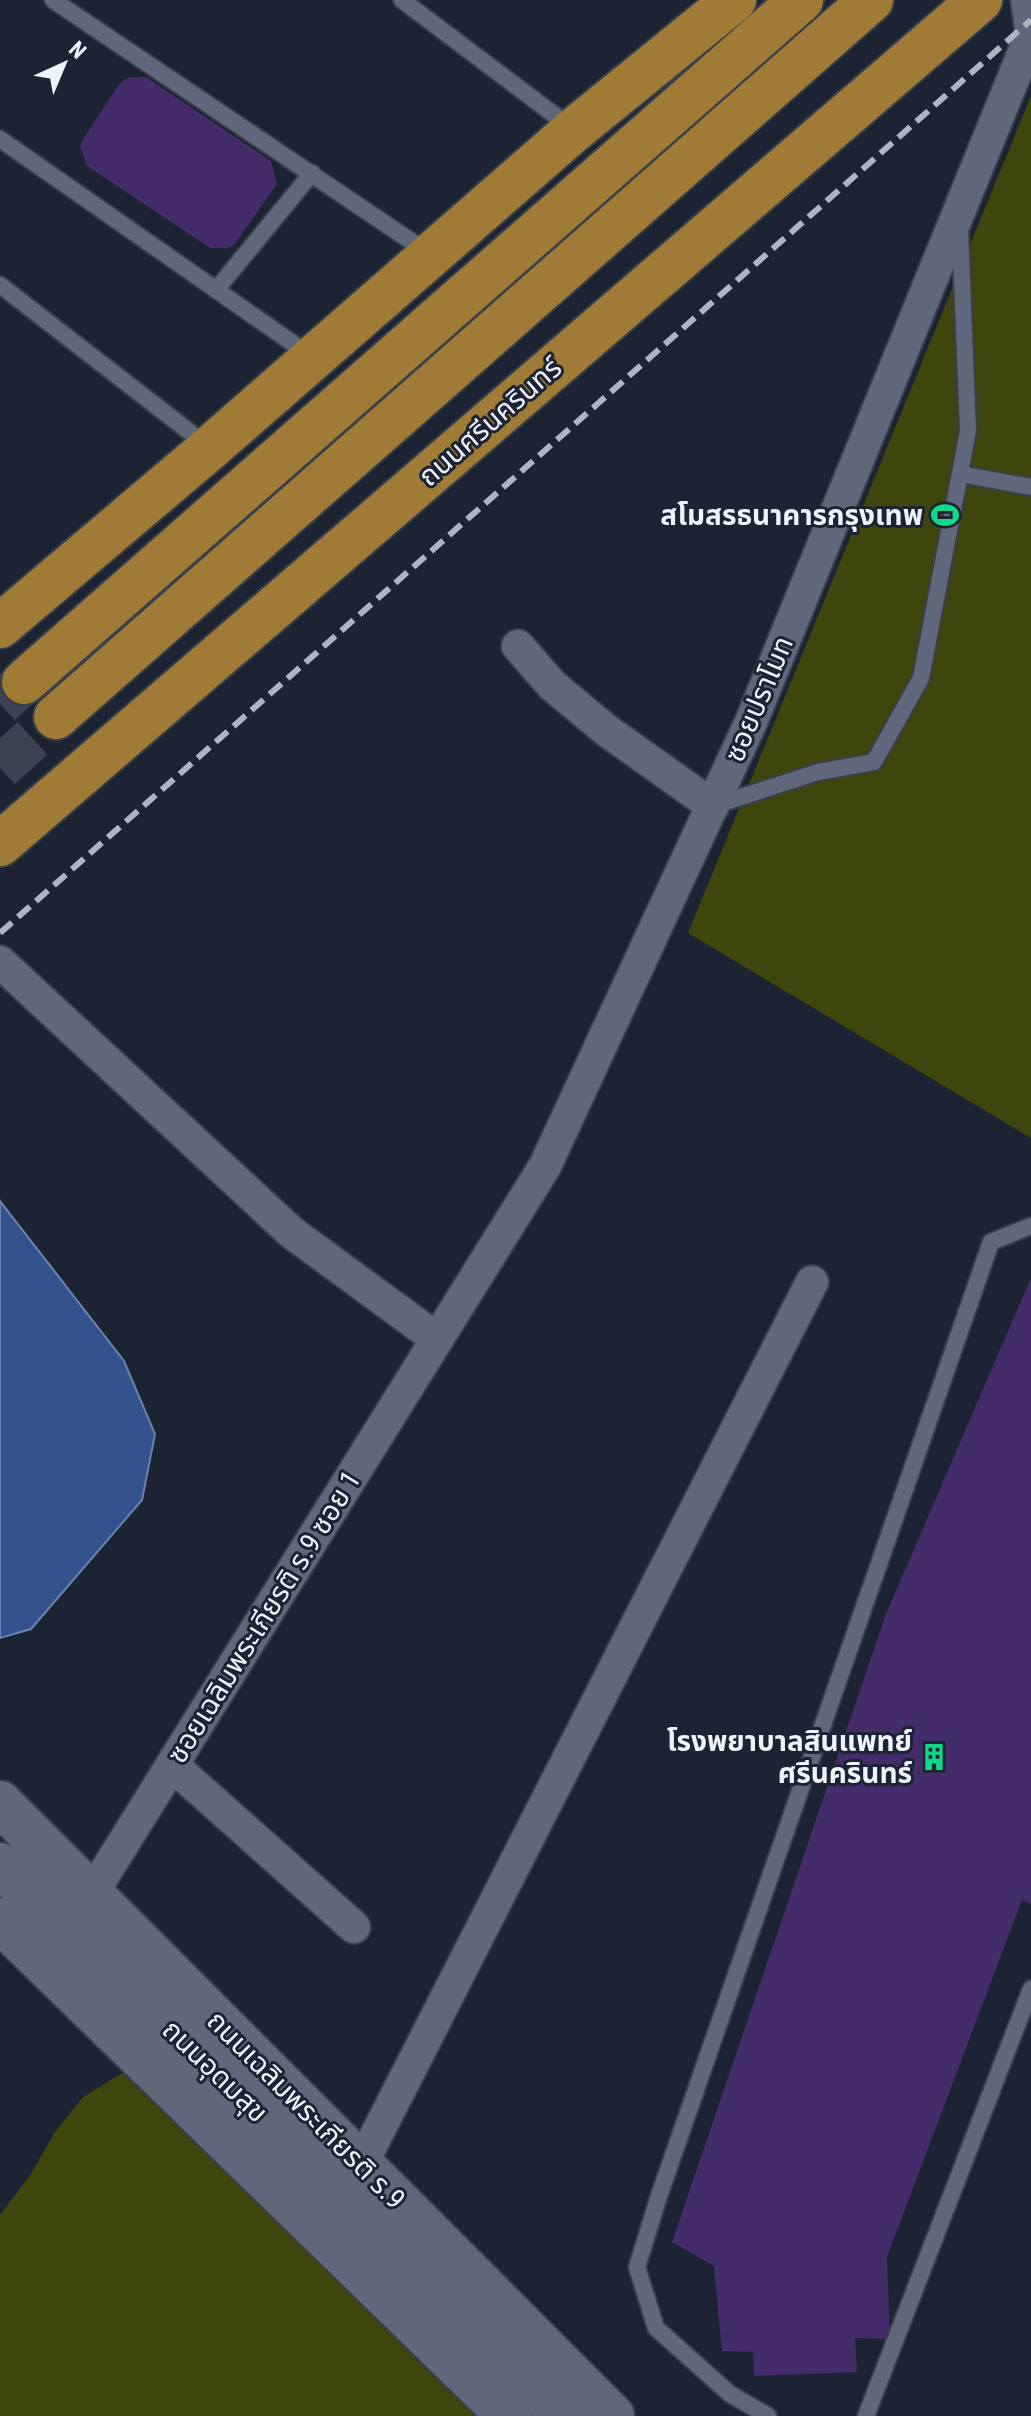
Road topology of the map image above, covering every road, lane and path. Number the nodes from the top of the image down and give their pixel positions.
1 (53, 0) edge
2 (402, 0) edge
3 (734, 0) edge
4 (801, 0) edge
5 (871, 0) edge
6 (980, 0) edge
7 (1027, 0) edge
8 (1031, 32) edge
9 (574, 130) junction
10 (0, 139) edge
11 (312, 173) junction
12 (959, 212) junction
13 (431, 254) junction
14 (0, 285) edge
15 (216, 290) junction
16 (312, 357) junction
17 (210, 448) junction
18 (960, 474) junction
19 (1031, 487) edge
20 (1, 622) edge
21 (518, 646) dead end
22 (24, 682) tunnel mouth
23 (56, 717) tunnel mouth
24 (713, 806) junction
25 (0, 844) edge
26 (0, 962) edge
27 (1031, 1226) edge
28 (812, 1282) dead end
29 (437, 1339) junction
30 (172, 1765) junction
31 (0, 1803) edge
32 (0, 1865) edge
33 (91, 1895) junction
34 (0, 1920) edge
35 (354, 1927) dead end
36 (1031, 1989) edge
37 (361, 2165) junction
38 (509, 2416) edge
39 (563, 2416) edge
40 (612, 2416) edge
41 (768, 2416) edge
42 (866, 2416) edge

1 - 11 lane
2 - 9 lane
3 - 9 main road
4 - 22 main road
5 - 23 main road
6 - 25 main road, ถนนศรีนครินทร์
7 - 8 street, ซอยปราโมท
8 - 12 street, ซอยปราโมท
9 - 13 main road
10 - 15 lane
11 - 13 lane
11 - 15 lane
12 - 18 lane
12 - 24 street, ซอยปราโมท
13 - 16 main road
14 - 17 lane
15 - 16 lane
16 - 17 main road
17 - 20 main road
18 - 19 lane
18 - 24 lane
21 - 24 street
24 - 29 street, ซอยปราโมท
26 - 29 street
27 - 41 lane
28 - 37 street
29 - 30 street, ซอยเฉลิมพระเกียรติ ร.9 ซอย 1
30 - 33 street, ซอยเฉลิมพระเกียรติ ร.9 ซอย 1
30 - 35 street
31 - 33 main road, ถนนเฉลิมพระเกียรติ ร.9
32 - 39 main road, ถนนอุดมสุข
33 - 37 main road, ถนนเฉลิมพระเกียรติ ร.9
34 - 38 main road
36 - 42 lane
37 - 40 main road, ถนนเฉลิมพระเกียรติ ร.9

